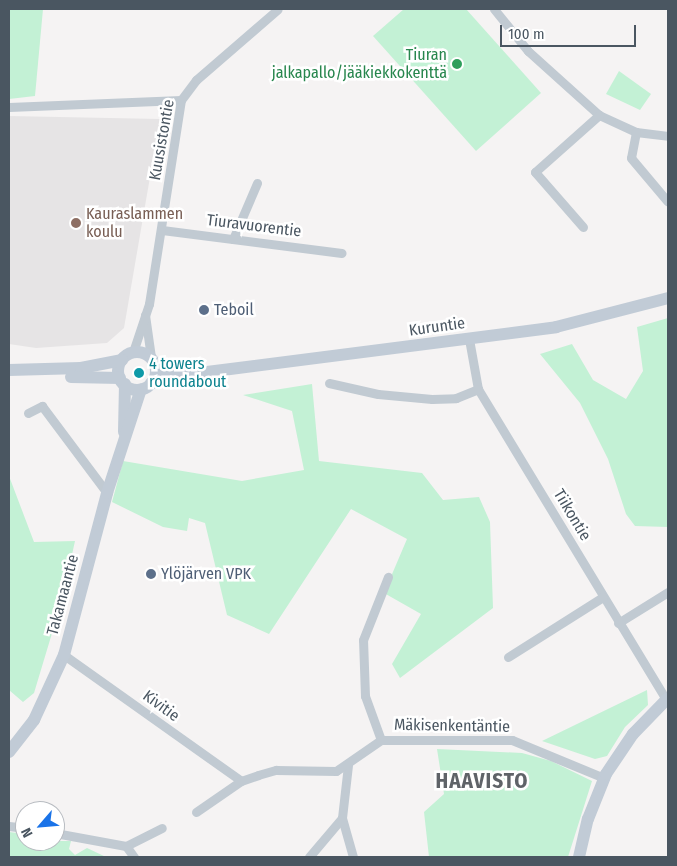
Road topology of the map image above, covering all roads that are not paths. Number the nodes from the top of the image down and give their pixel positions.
1 (278, 9) edge
2 (494, 9) edge
3 (181, 100) junction
4 (9, 107) edge
5 (599, 116) junction
6 (636, 132) junction
7 (668, 136) edge
8 (257, 183) dead end
9 (668, 202) edge
10 (583, 227) dead end
11 (162, 230) junction
12 (233, 239) junction
13 (342, 253) dead end
14 (668, 298) edge
15 (145, 315) junction
16 (469, 339) junction
17 (133, 352) junction
18 (122, 360) junction
19 (153, 361) junction
20 (9, 370) edge
21 (207, 372) junction
22 (9, 378) edge
23 (122, 381) junction
24 (329, 383) dead end
25 (146, 386) junction
26 (478, 389) junction
27 (28, 413) dead end
28 (125, 435) junction
29 (107, 493) junction
30 (388, 578) dead end
31 (668, 592) edge
32 (603, 597) junction
33 (618, 623) junction
34 (64, 655) junction
35 (508, 657) dead end
36 (667, 699) edge
37 (381, 740) junction
38 (9, 752) edge
39 (348, 765) junction
40 (604, 778) junction
41 (241, 781) junction
42 (196, 812) dead end
43 (342, 818) junction
44 (162, 828) dead end
45 (65, 835) edge
46 (126, 846) junction
47 (134, 857) edge
48 (309, 857) edge
49 (353, 857) edge
50 (579, 857) edge

1 - 3 street, Kuusistontie
2 - 5 street
3 - 4 street
3 - 11 street, Kuusistontie
5 - 6 street
5 - 10 street
6 - 7 street
6 - 9 street
8 - 12 street
11 - 12 street, Tiuravuorentie
11 - 15 street, Kuusistontie
12 - 13 street, Tiuravuorentie
14 - 16 main road, Kuruntie
15 - 17 street, Kuusistontie
15 - 19 street, Kuusistontie
16 - 21 main road, Kuruntie
16 - 26 street, Tiikontie
17 - 18 main road
17 - 19 main road, Kuruntie
18 - 20 main road
18 - 23 main road, Takamaantie
19 - 21 main road, Kuruntie
19 - 25 main road, Takamaantie
21 - 25 main road, Kuruntie
22 - 23 main road
23 - 25 main road
23 - 28 main road, Takamaantie
24 - 26 street
25 - 28 main road, Takamaantie
26 - 32 street, Tiikontie
27 - 29 street
28 - 29 main road, Takamaantie
29 - 34 main road, Takamaantie
30 - 37 street
31 - 33 street
32 - 33 street, Tiikontie
32 - 35 street
33 - 36 street, Tiikontie
34 - 38 main road, Takamaantie
34 - 41 street, Kivitie
36 - 40 main road
37 - 39 street, Mäkisenkentäntie
37 - 40 street, Mäkisenkentäntie
39 - 41 street, Mäkisenkentäntie
39 - 43 street
40 - 50 main road
41 - 42 street, Mäkisenkentäntie
43 - 48 street
43 - 49 street
44 - 46 street
45 - 46 street
46 - 47 street

